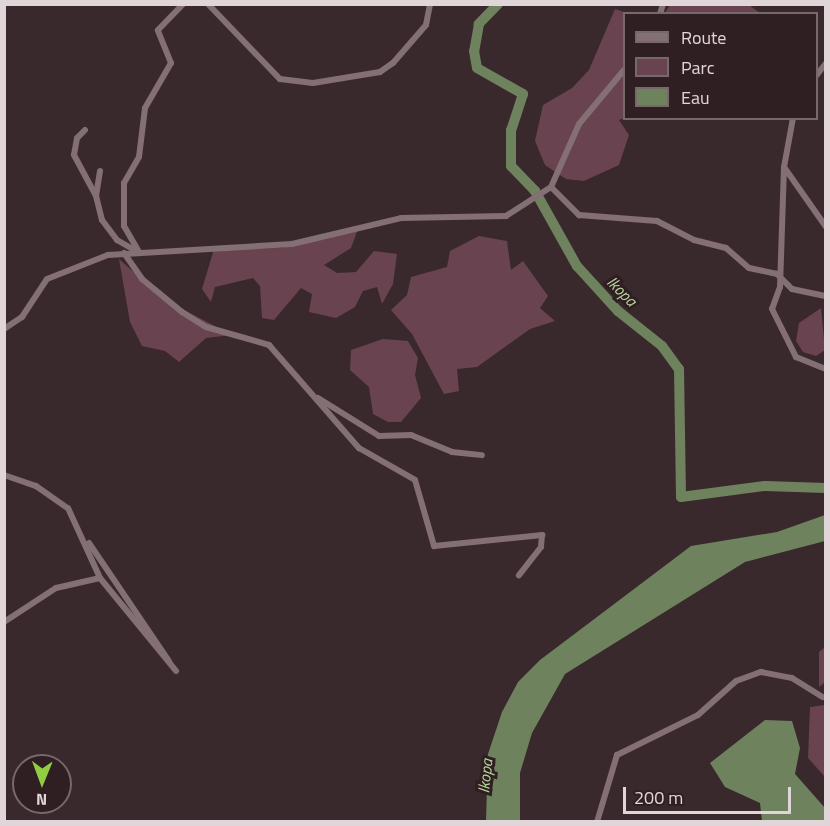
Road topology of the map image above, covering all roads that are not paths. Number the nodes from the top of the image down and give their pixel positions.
1 (183, 4) edge
2 (208, 4) edge
3 (430, 4) edge
4 (623, 71) edge
5 (793, 120) edge
6 (86, 130) dead end
7 (784, 167) junction
8 (100, 171) dead end
9 (551, 187) junction
10 (96, 196) junction
11 (825, 227) edge
12 (139, 252) junction
13 (124, 253) junction
14 (777, 274) junction
15 (825, 296) edge
16 (4, 329) edge
17 (825, 369) edge
18 (312, 395) junction
19 (482, 455) dead end
20 (4, 475) edge
21 (81, 530) junction
22 (519, 575) dead end
23 (100, 578) junction
24 (4, 622) edge
25 (823, 697) dead end
26 (597, 822) edge

1 - 12 street
2 - 3 street
4 - 9 street
5 - 7 street
6 - 10 street
7 - 11 street
7 - 14 street
8 - 10 street
9 - 12 street
9 - 14 street
10 - 12 street
12 - 13 street
13 - 16 street
13 - 18 street
14 - 15 street
14 - 17 street
18 - 19 street
18 - 22 street
20 - 21 street
21 - 23 street
21 - 23 street
23 - 24 street
25 - 26 street

